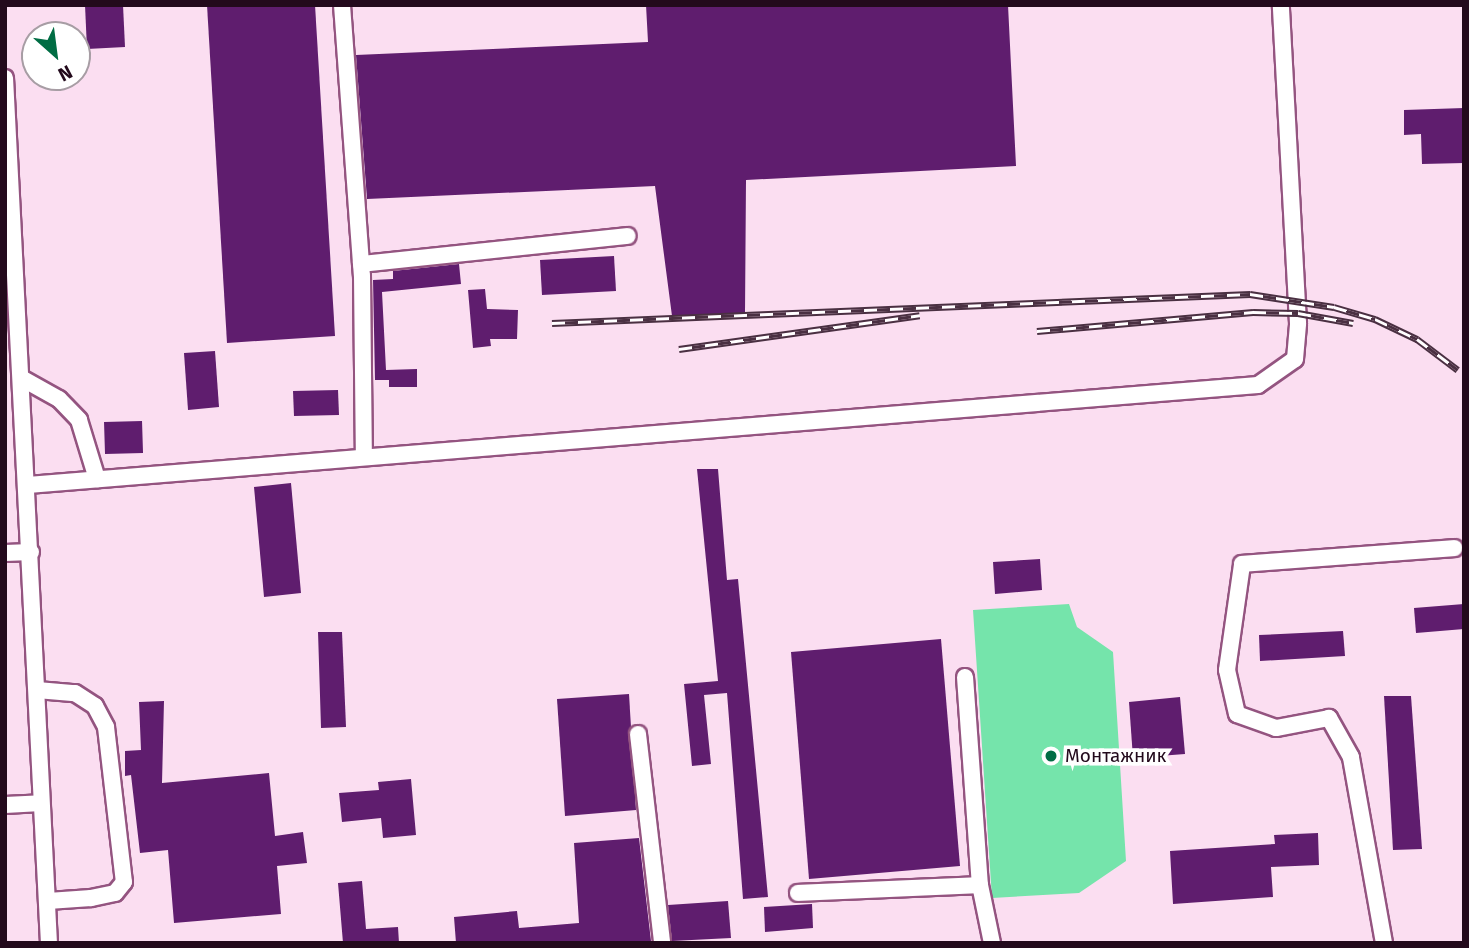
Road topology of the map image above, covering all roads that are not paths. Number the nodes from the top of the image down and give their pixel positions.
1 (342, 5) edge
2 (1281, 5) edge
3 (5, 78) edge
4 (6, 141) edge
5 (628, 236) dead end
6 (361, 264) junction
7 (11, 285) edge
8 (23, 379) junction
9 (364, 457) junction
10 (97, 480) junction
11 (28, 485) junction
12 (1454, 548) dead end
13 (31, 552) junction
14 (5, 553) edge
15 (965, 677) dead end
16 (37, 690) junction
17 (638, 734) dead end
18 (41, 803) junction
19 (5, 805) edge
20 (980, 885) junction
21 (798, 893) dead end
22 (48, 901) junction
23 (49, 943) edge
24 (662, 943) edge
25 (992, 943) edge
26 (1384, 943) edge

1 - 6 street
2 - 9 street
3 - 4 street
4 - 7 street
5 - 6 street
6 - 9 street
7 - 8 street
8 - 10 street
8 - 11 street
9 - 10 street
10 - 11 street
11 - 13 street
12 - 26 street
13 - 14 street
13 - 16 street
15 - 20 street
16 - 18 street
16 - 22 street
17 - 24 street
18 - 19 street
18 - 22 street
20 - 21 street
20 - 25 street
22 - 23 street

